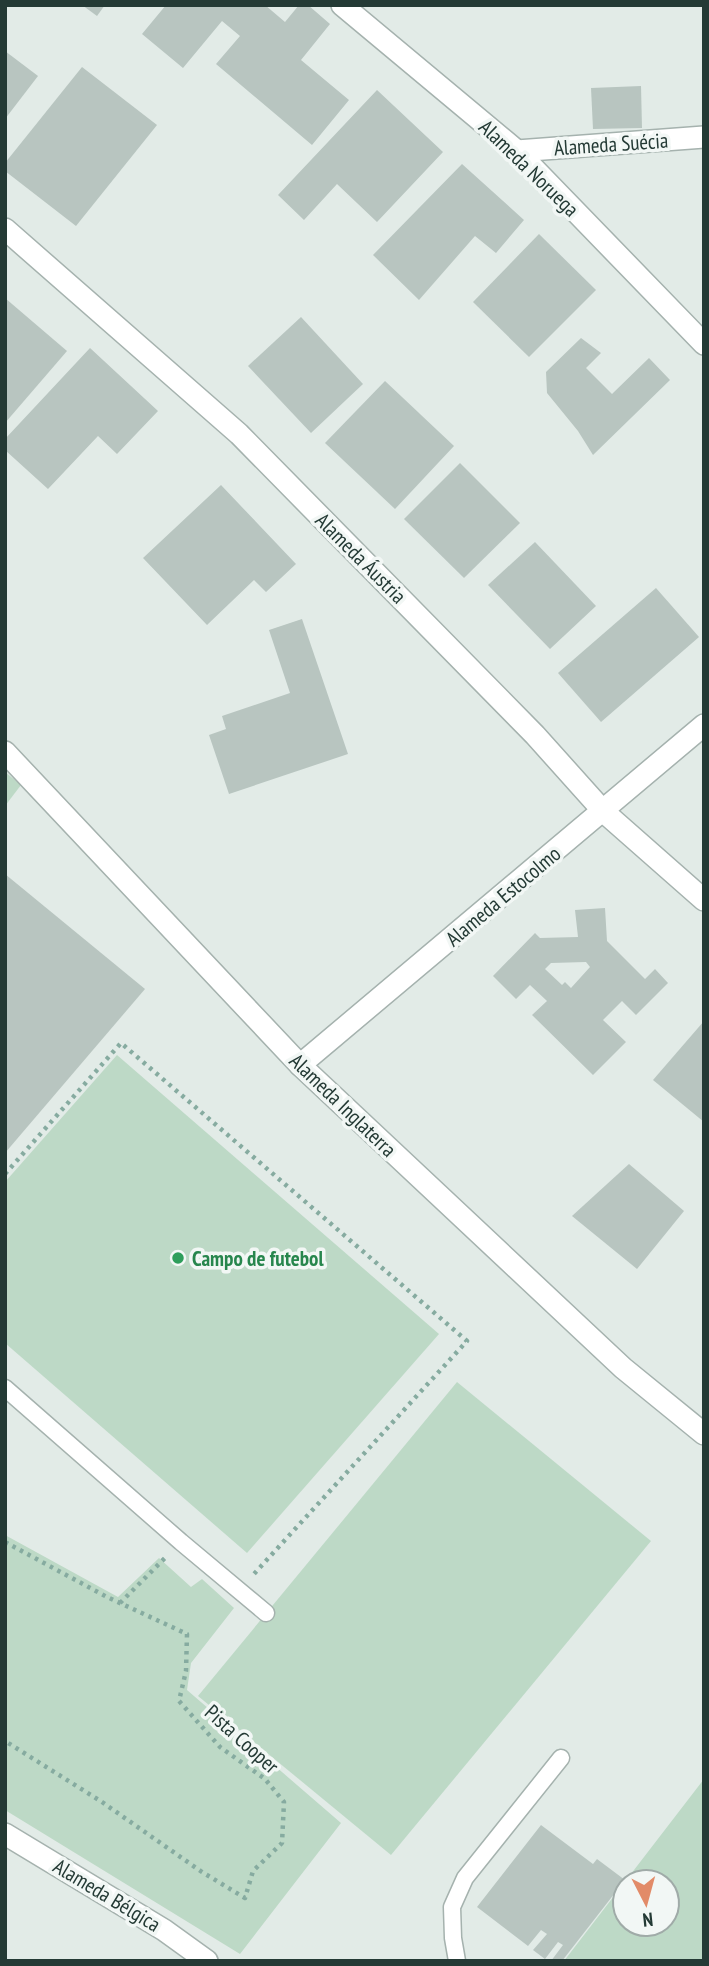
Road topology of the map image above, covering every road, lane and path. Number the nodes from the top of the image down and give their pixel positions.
1 (342, 5) edge
2 (704, 137) edge
3 (517, 151) junction
4 (5, 229) edge
5 (704, 345) edge
6 (704, 726) edge
7 (5, 752) edge
8 (604, 812) junction
9 (704, 900) edge
10 (300, 1065) junction
11 (5, 1174) edge
12 (5, 1388) edge
13 (704, 1434) edge
14 (5, 1542) edge
15 (181, 1542) junction
16 (239, 1591) junction
17 (120, 1603) junction
18 (266, 1613) dead end
19 (5, 1741) edge
20 (561, 1758) dead end
21 (5, 1834) edge
22 (207, 1961) edge
23 (457, 1961) edge

1 - 3 street, Alameda Noruega
2 - 3 street, Alameda Suécia
3 - 5 street, Alameda Noruega
4 - 8 street, Alameda Áustria
6 - 8 street, Alameda Estocolmo
7 - 10 street, Alameda Inglaterra
8 - 9 street, Alameda Áustria
8 - 10 street, Alameda Estocolmo
10 - 13 street, Alameda Inglaterra
11 - 16 path
12 - 15 lane
14 - 17 path, Pista Cooper
15 - 16 lane
15 - 17 path
16 - 18 lane
17 - 19 path, Pista Cooper
20 - 23 lane
21 - 22 street, Alameda Bélgica

